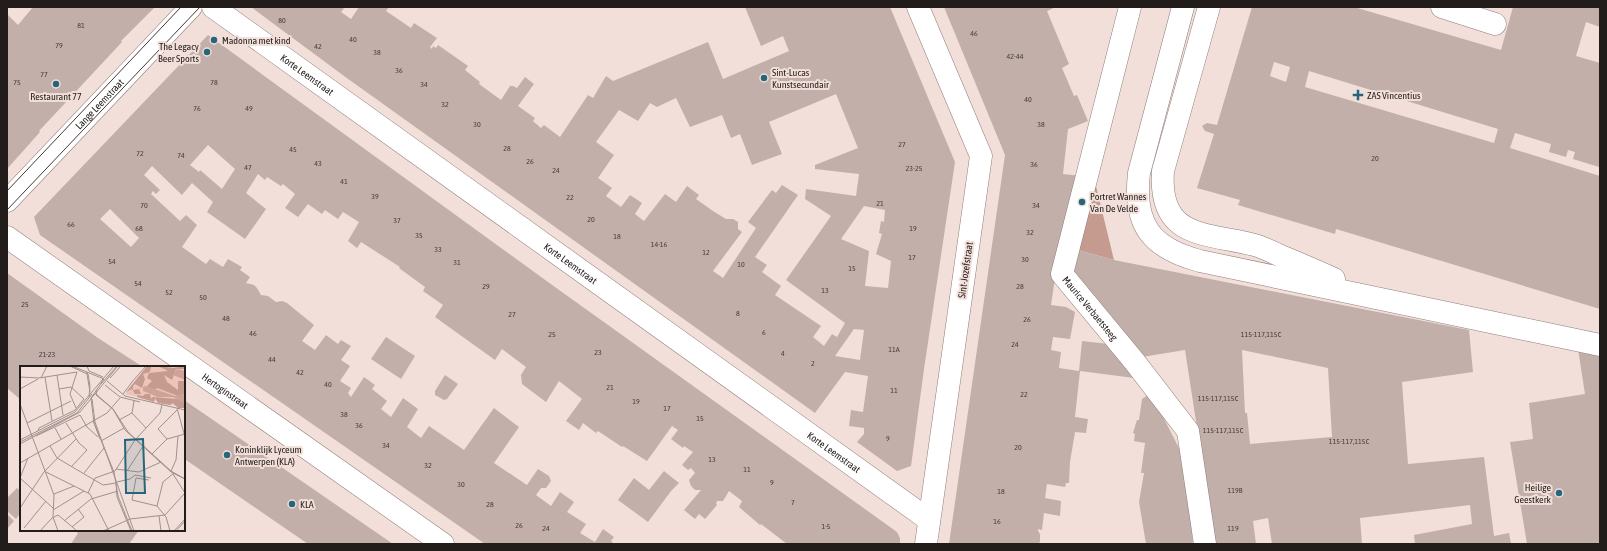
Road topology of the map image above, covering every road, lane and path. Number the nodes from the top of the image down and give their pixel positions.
1 (191, 7) edge
2 (213, 7) edge
3 (918, 7) edge
4 (1130, 7) edge
5 (1183, 7) edge
6 (1209, 7) edge
7 (1442, 7) edge
8 (1495, 24) dead end
9 (7, 201) edge
10 (7, 237) edge
11 (1375, 297) junction
12 (1600, 345) edge
13 (929, 520) junction
14 (443, 544) edge
15 (926, 544) edge
16 (1205, 544) edge

1 - 9 street, Lange Leemstraat
2 - 13 street, Korte Leemstraat
3 - 13 street, Sint-Jozefstraat
4 - 16 street, Maurice Verbaetsteeg
5 - 11 street
6 - 11 street
7 - 8 street
10 - 14 street, Hertoginstraat
11 - 12 street
13 - 15 street, Sint-Jozefstraat

